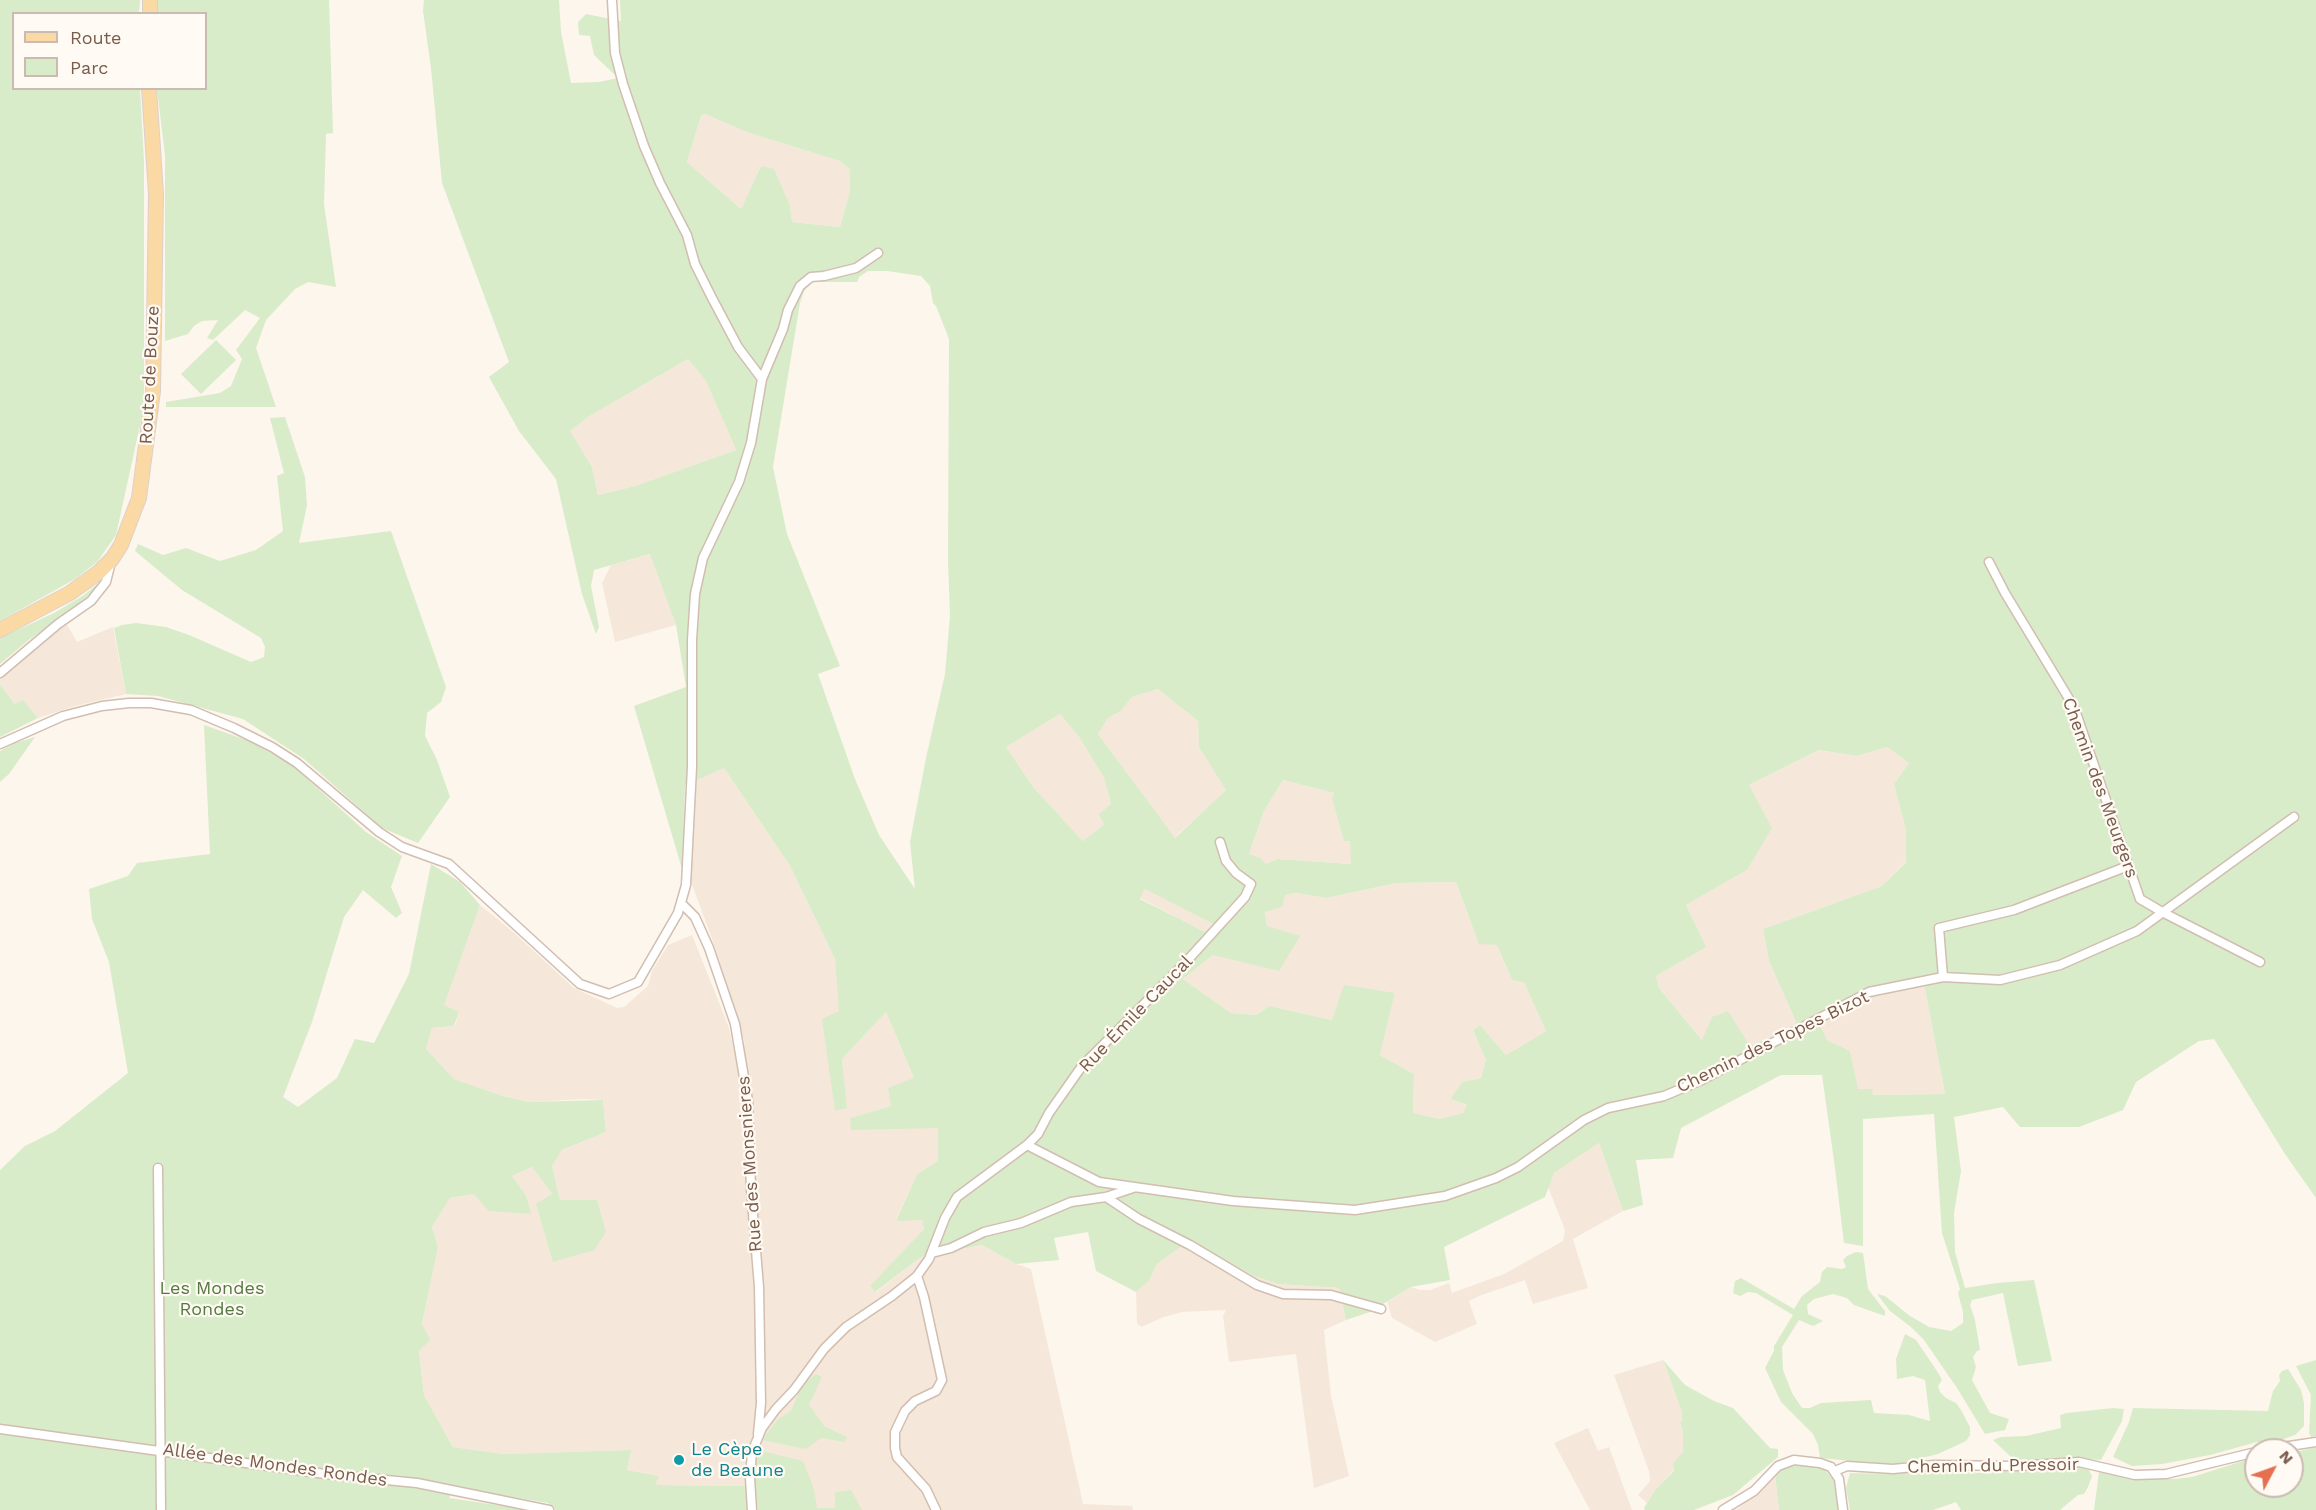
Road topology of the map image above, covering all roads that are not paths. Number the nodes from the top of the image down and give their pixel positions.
1 (612, 0) edge
2 (149, 90) edge
3 (878, 253) dead end
4 (762, 379) junction
5 (112, 559) junction
6 (1989, 562) dead end
7 (0, 630) edge
8 (0, 673) edge
9 (0, 744) edge
10 (2294, 817) dead end
11 (1220, 842) dead end
12 (2128, 866) junction
13 (681, 903) junction
14 (2163, 913) junction
15 (2260, 962) dead end
16 (1943, 977) junction
17 (1027, 1144) junction
18 (158, 1168) dead end
19 (1136, 1187) junction
20 (1106, 1197) junction
21 (932, 1253) junction
22 (917, 1276) junction
23 (1381, 1309) dead end
24 (0, 1429) edge
25 (757, 1439) junction
26 (160, 1450) junction
27 (2244, 1455) edge
28 (1835, 1471) junction
29 (161, 1510) edge
30 (549, 1510) edge
31 (752, 1510) edge
32 (936, 1510) edge
33 (1723, 1510) edge
34 (1843, 1510) edge

1 - 4 street
2 - 5 main road, Route de Bouze
3 - 4 street
4 - 13 street
5 - 7 main road, Route de Bouze
5 - 8 street
6 - 12 street, Chemin des Meurgers
9 - 13 street
10 - 14 street, Chemin des Topes Bizot
11 - 17 street, Rue Émile Caucal
12 - 14 street, Chemin des Meurgers
12 - 16 street
13 - 25 street, Rue des Monsnieres
14 - 15 street, Chemin des Meurgers
14 - 16 street, Chemin des Topes Bizot
16 - 19 street, Chemin des Topes Bizot
17 - 19 street, Chemin des Topes Bizot
17 - 21 street, Rue Émile Caucal
18 - 26 street
19 - 20 street
20 - 21 street
20 - 23 street
21 - 22 street, Rue Émile Caucal
22 - 25 street, Rue Émile Caucal
22 - 32 street
24 - 26 street, Allée des Mondes Rondes
25 - 31 street
26 - 29 street
26 - 30 street, Allée des Mondes Rondes
27 - 28 street, Chemin du Pressoir
28 - 33 street
28 - 34 street

